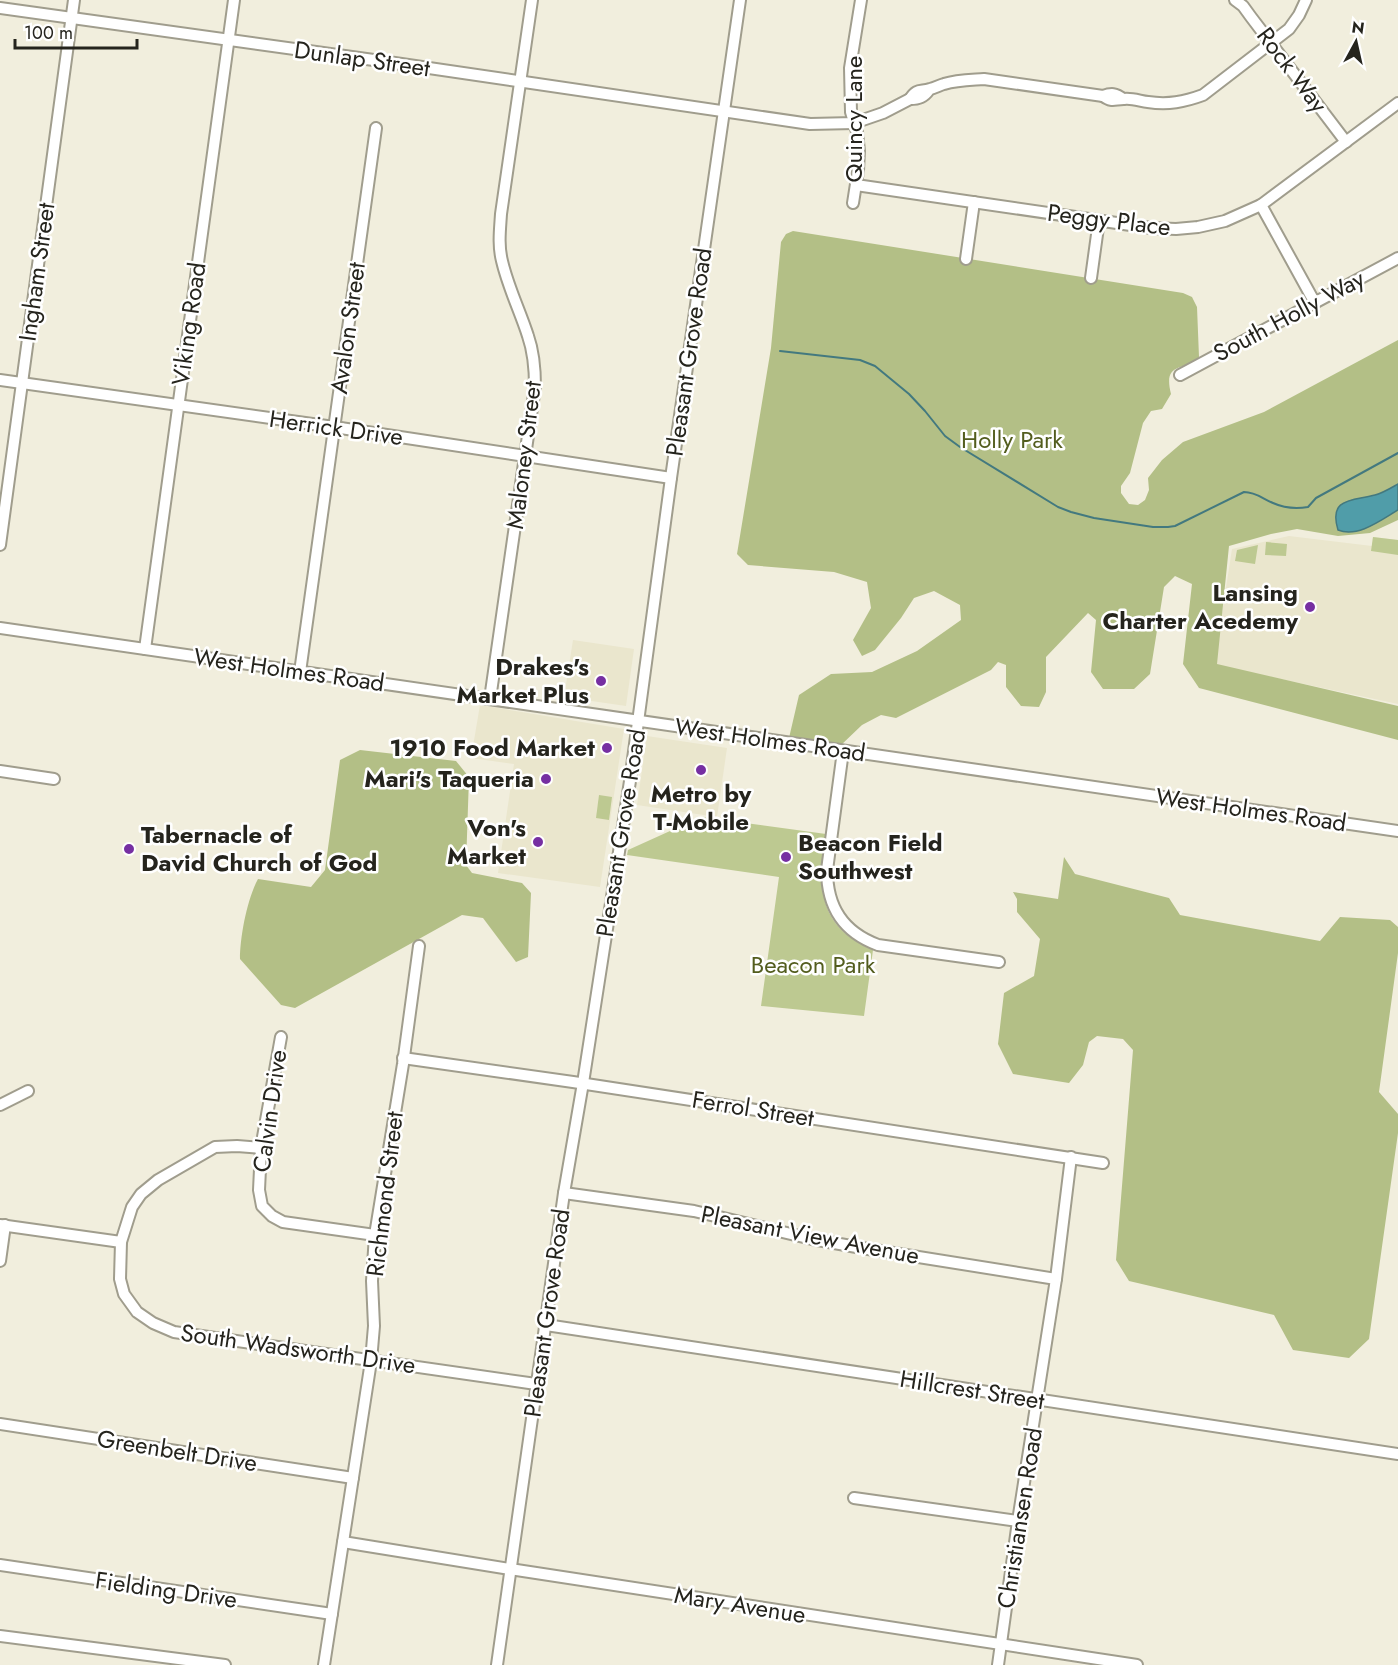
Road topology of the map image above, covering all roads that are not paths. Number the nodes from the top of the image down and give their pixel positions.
1 (75, 0) edge
2 (234, 0) edge
3 (532, 0) edge
4 (740, 0) edge
5 (861, 0) edge
6 (1235, 0) edge
7 (1306, 0) edge
8 (0, 8) edge
9 (72, 17) junction
10 (229, 40) junction
11 (1271, 43) junction
12 (520, 82) junction
13 (1398, 103) edge
14 (724, 111) junction
15 (854, 123) junction
16 (376, 128) dead end
17 (1346, 142) junction
18 (856, 185) junction
19 (974, 202) junction
20 (854, 203) dead end
21 (1261, 205) junction
22 (1099, 220) junction
23 (1398, 258) edge
24 (966, 259) dead end
25 (1091, 278) dead end
26 (1315, 303) junction
27 (1180, 375) dead end
28 (0, 380) edge
29 (22, 383) junction
30 (178, 405) junction
31 (334, 427) junction
32 (525, 456) junction
33 (671, 478) junction
34 (0, 545) edge
35 (0, 628) edge
36 (145, 649) junction
37 (300, 672) junction
38 (490, 699) junction
39 (638, 721) junction
40 (843, 751) junction
41 (0, 771) edge
42 (54, 778) dead end
43 (1398, 831) edge
44 (419, 946) dead end
45 (999, 962) dead end
46 (281, 1037) dead end
47 (403, 1058) junction
48 (583, 1083) junction
49 (28, 1091) dead end
50 (0, 1105) edge
51 (261, 1148) junction
52 (1071, 1157) junction
53 (1103, 1163) dead end
54 (564, 1193) junction
55 (3, 1225) edge
56 (375, 1234) junction
57 (121, 1242) junction
58 (0, 1261) edge
59 (1056, 1279) junction
60 (546, 1325) junction
61 (371, 1361) junction
62 (536, 1384) junction
63 (1038, 1401) junction
64 (0, 1424) edge
65 (1398, 1454) edge
66 (353, 1478) junction
67 (854, 1498) dead end
68 (1018, 1521) junction
69 (343, 1542) junction
70 (0, 1565) edge
71 (510, 1569) junction
72 (332, 1614) junction
73 (0, 1636) edge
74 (1001, 1645) junction
75 (225, 1665) edge
76 (324, 1665) edge
77 (497, 1665) edge
78 (998, 1665) edge
79 (1137, 1665) edge

1 - 9 street, Ingham Street
2 - 10 street, Viking Road
3 - 12 street, Maloney Street
4 - 14 street, Pleasant Grove Road
5 - 15 street, Quincy Lane
6 - 11 street, Rock Way
7 - 11 street, Dunlap Street
8 - 9 street, Dunlap Street
9 - 10 street, Dunlap Street
9 - 29 street, Ingham Street
10 - 12 street, Dunlap Street
10 - 30 street, Viking Road
11 - 15 street, Dunlap Street
11 - 17 street, Rock Way
12 - 14 street, Dunlap Street
12 - 32 street, Maloney Street
13 - 17 street, Peggy Place
14 - 15 street, Dunlap Street
14 - 33 street, Pleasant Grove Road
15 - 18 street, Quincy Lane
16 - 31 street, Avalon Street
17 - 21 street, Peggy Place
18 - 19 street, Peggy Place
18 - 20 street, Quincy Lane
19 - 22 street, Peggy Place
19 - 24 street
21 - 22 street, Peggy Place
21 - 26 street
22 - 25 street
23 - 26 street, South Holly Way
26 - 27 street, South Holly Way
28 - 29 street, Herrick Drive
29 - 30 street, Herrick Drive
29 - 34 street, Ingham Street
30 - 31 street, Herrick Drive
30 - 36 street, Viking Road
31 - 32 street, Herrick Drive
31 - 37 street, Avalon Street
32 - 33 street, Herrick Drive
32 - 38 street, Maloney Street
33 - 39 street, Pleasant Grove Road
35 - 36 street, West Holmes Road
36 - 37 street, West Holmes Road
37 - 38 street, West Holmes Road
38 - 39 street, West Holmes Road
39 - 40 street, West Holmes Road
39 - 48 street, Pleasant Grove Road
40 - 43 street, West Holmes Road
40 - 45 street
41 - 42 street
44 - 47 street, Richmond Street
46 - 51 street, Calvin Drive
47 - 48 street, Ferrol Street
47 - 56 street, Richmond Street
48 - 52 street, Ferrol Street
48 - 54 street, Pleasant Grove Road
49 - 50 street
51 - 56 street, Calvin Drive
51 - 57 street, South Wadsworth Drive
52 - 53 street, Ferrol Street
52 - 59 street, Christiansen Road
54 - 59 street, Pleasant View Avenue
54 - 60 street, Pleasant Grove Road
55 - 57 street
55 - 58 street
56 - 61 street, Richmond Street
57 - 61 street, South Wadsworth Drive
59 - 63 street, Christiansen Road
60 - 62 street, Pleasant Grove Road
60 - 63 street, Hillcrest Street
61 - 62 street, South Wadsworth Drive
61 - 66 street, Richmond Street
62 - 71 street, Pleasant Grove Road
63 - 65 street, Hillcrest Street
63 - 68 street, Christiansen Road
64 - 66 street, Greenbelt Drive
66 - 69 street, Richmond Street
67 - 68 street
68 - 74 street, Christiansen Road
69 - 71 street, Mary Avenue
69 - 72 street
70 - 72 street, Fielding Drive
71 - 74 street, Mary Avenue
71 - 77 street, Pleasant Grove Road
72 - 76 street
73 - 75 street
74 - 78 street, Christiansen Road
74 - 79 street, Mary Avenue

